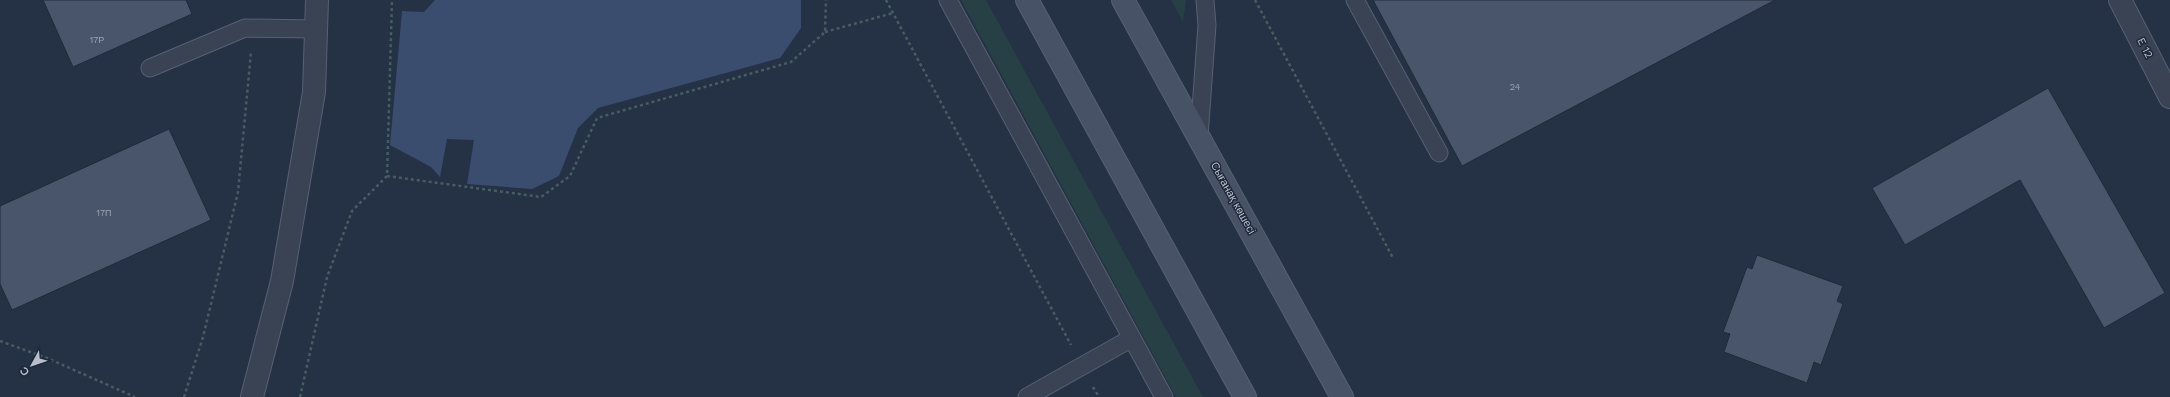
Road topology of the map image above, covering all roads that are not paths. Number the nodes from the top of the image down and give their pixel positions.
1 (317, 0) edge
2 (948, 0) edge
3 (1027, 0) edge
4 (1123, 0) edge
5 (1204, 0) edge
6 (1354, 0) edge
7 (2120, 0) edge
8 (316, 29) junction
9 (150, 68) dead end
10 (2170, 97) edge
11 (1199, 137) junction
12 (1439, 153) dead end
13 (1132, 338) junction
14 (252, 397) edge
15 (1027, 397) edge
16 (1164, 397) edge
17 (1246, 397) edge
18 (1342, 397) edge

1 - 8 street
2 - 13 lane
3 - 17 main road
4 - 11 main road, Сығанақ көшесі
5 - 11 lane
6 - 12 lane
7 - 10 street, E 12
8 - 9 lane
8 - 14 street
11 - 18 main road, Сығанақ көшесі
13 - 15 lane
13 - 16 lane

